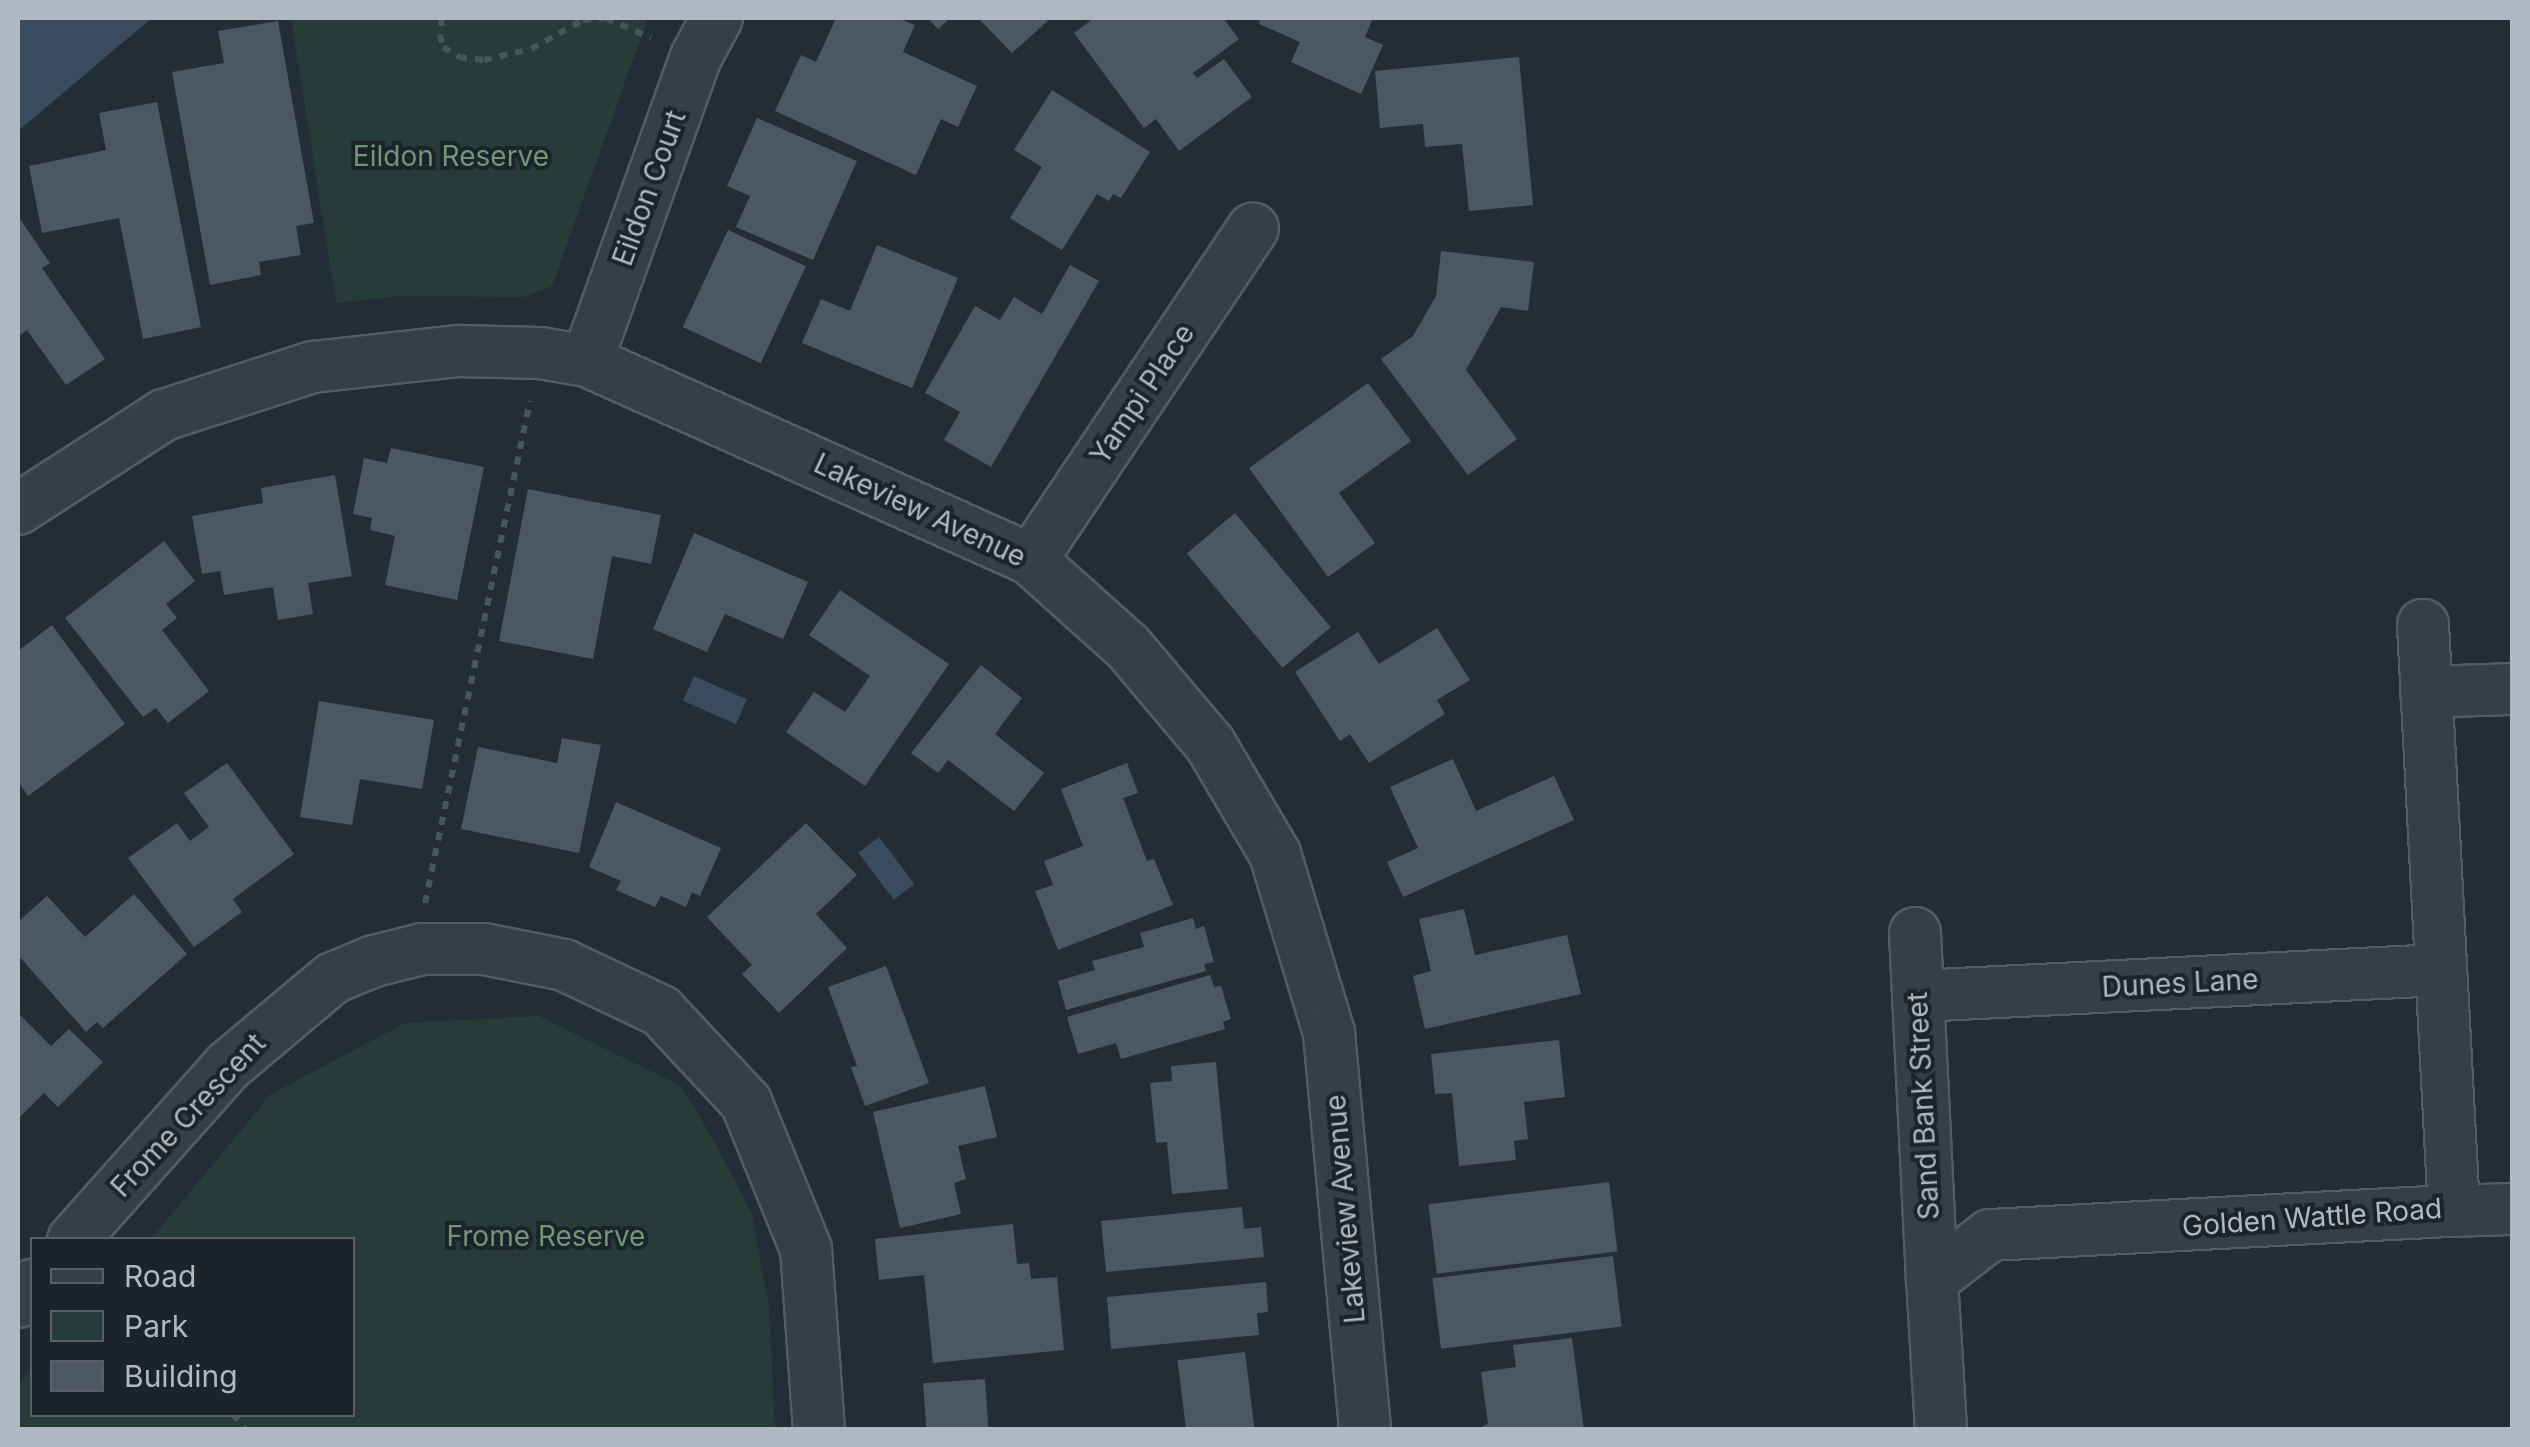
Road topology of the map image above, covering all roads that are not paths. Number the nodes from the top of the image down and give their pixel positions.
1 (706, 38) edge
2 (1253, 228) dead end
3 (564, 357) junction
4 (18, 509) edge
5 (1031, 560) junction
6 (2423, 625) dead end
7 (2512, 690) edge
8 (2426, 692) junction
9 (1914, 933) dead end
10 (2441, 970) junction
11 (1918, 996) junction
12 (2512, 1209) edge
13 (2454, 1211) junction
14 (76, 1237) edge
15 (1932, 1280) junction
16 (818, 1430) edge
17 (1365, 1430) edge
18 (1941, 1430) edge

1 - 3 street, Eildon Court
2 - 5 street, Yampi Place
3 - 4 street, Lakeview Avenue
3 - 5 street, Lakeview Avenue
5 - 17 street, Lakeview Avenue
6 - 8 street, Golden Wattle Road
7 - 8 street
8 - 10 street, Golden Wattle Road
9 - 11 street, Sand Bank Street
10 - 11 street, Dunes Lane
10 - 13 street, Golden Wattle Road
11 - 15 street, Sand Bank Street
12 - 13 street
13 - 15 street, Golden Wattle Road
14 - 16 street, Frome Crescent
15 - 18 street

